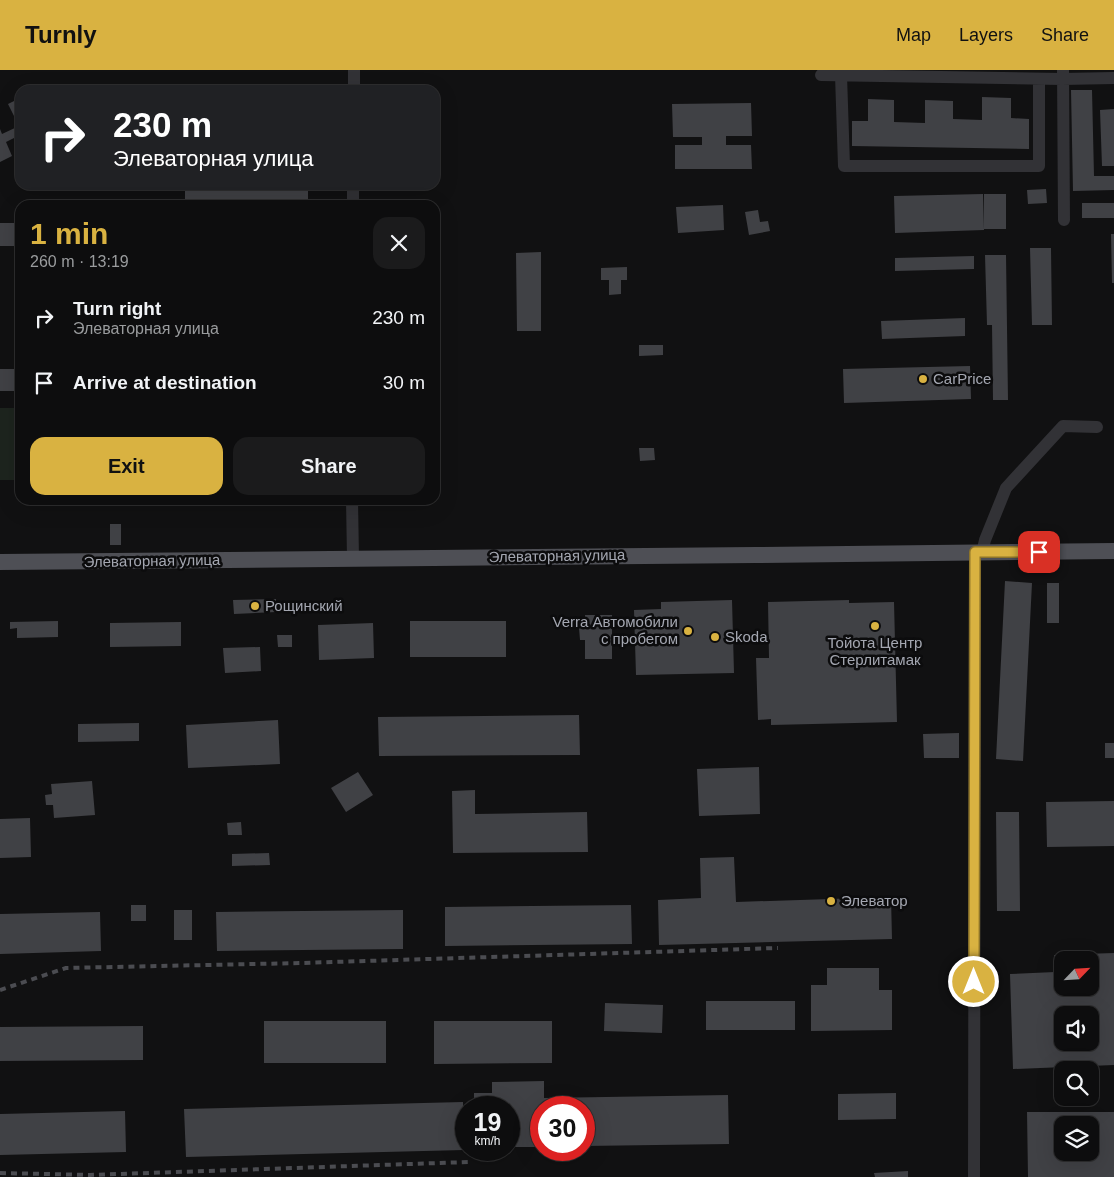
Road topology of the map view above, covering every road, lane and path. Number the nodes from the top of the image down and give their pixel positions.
1 (354, 70) edge
2 (820, 75) dead end
3 (841, 75) junction
4 (1062, 75) edge
5 (1114, 78) edge
6 (1039, 79) junction
7 (354, 85) edge
8 (1064, 220) dead end
9 (1098, 427) dead end
10 (352, 505) edge
11 (1114, 551) edge
12 (978, 553) junction
13 (353, 558) junction
14 (0, 562) edge
15 (974, 1177) edge

1 - 7 street
2 - 3 street
3 - 6 street
3 - 6 street
4 - 5 street
4 - 6 street
4 - 8 street
9 - 12 street
10 - 13 street
11 - 12 main road, Элеваторная улица
12 - 13 main road, Элеваторная улица
12 - 15 street
13 - 14 main road, Элеваторная улица

